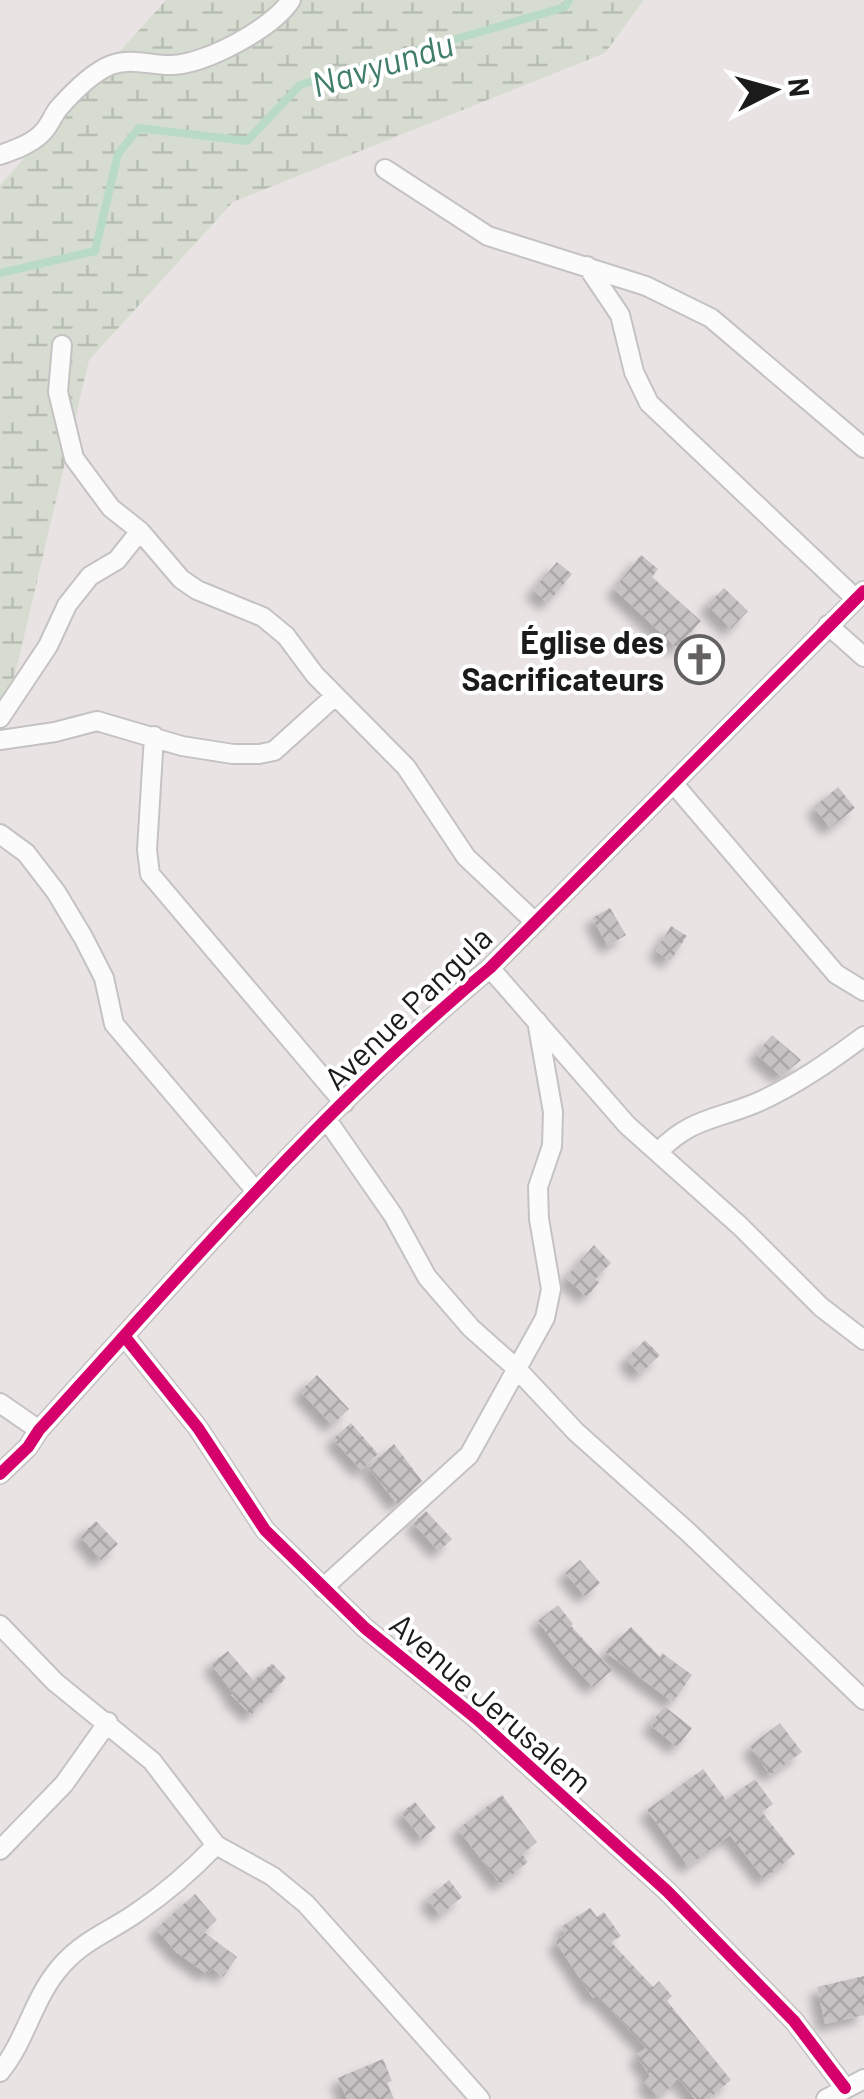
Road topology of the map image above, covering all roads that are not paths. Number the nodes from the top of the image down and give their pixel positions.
1 (291, 0) edge
2 (0, 154) edge
3 (385, 169) dead end
4 (587, 266) junction
5 (62, 345) dead end
6 (864, 448) edge
7 (140, 532) junction
8 (860, 595) edge
9 (828, 626) junction
10 (864, 657) edge
11 (336, 696) junction
12 (0, 718) edge
13 (154, 736) junction
14 (0, 740) edge
15 (673, 783) junction
16 (0, 834) edge
17 (534, 921) junction
18 (490, 968) junction
19 (864, 991) edge
20 (537, 1021) junction
21 (864, 1036) edge
22 (344, 1103) junction
23 (328, 1120) junction
24 (658, 1152) junction
25 (255, 1190) junction
26 (125, 1337) junction
27 (864, 1340) edge
28 (516, 1368) junction
29 (0, 1403) edge
30 (39, 1430) junction
31 (0, 1474) edge
32 (323, 1588) junction
33 (0, 1625) edge
34 (864, 1700) edge
35 (108, 1722) junction
36 (216, 1845) junction
37 (0, 1850) edge
38 (0, 2072) edge
39 (864, 2079) edge
40 (845, 2088) junction
41 (480, 2099) edge
42 (826, 2099) edge

1 - 2 street
3 - 4 street
4 - 6 street
4 - 8 street
5 - 7 street
7 - 11 street
7 - 12 street
8 - 9 street, Avenue Pangula
9 - 10 street
9 - 15 street, Avenue Pangula
11 - 13 street
11 - 17 street
13 - 14 street
13 - 22 street
15 - 17 street, Avenue Pangula
15 - 19 street
16 - 25 street
17 - 18 street, Avenue Pangula
18 - 20 street
18 - 22 street, Avenue Pangula
20 - 24 street
20 - 28 street
21 - 24 street
22 - 23 street, Avenue Pangula
23 - 25 street, Avenue Pangula
23 - 28 street
24 - 27 street
25 - 26 street, Avenue Pangula
26 - 30 street, Avenue Pangula
26 - 32 street, Avenue Jerusalem
28 - 32 street
28 - 34 street
29 - 30 street
30 - 31 street, Avenue Pangula
32 - 40 street, Avenue Jerusalem
33 - 35 street
35 - 36 street
35 - 37 street
36 - 38 street
36 - 41 street
39 - 40 street
40 - 42 street

